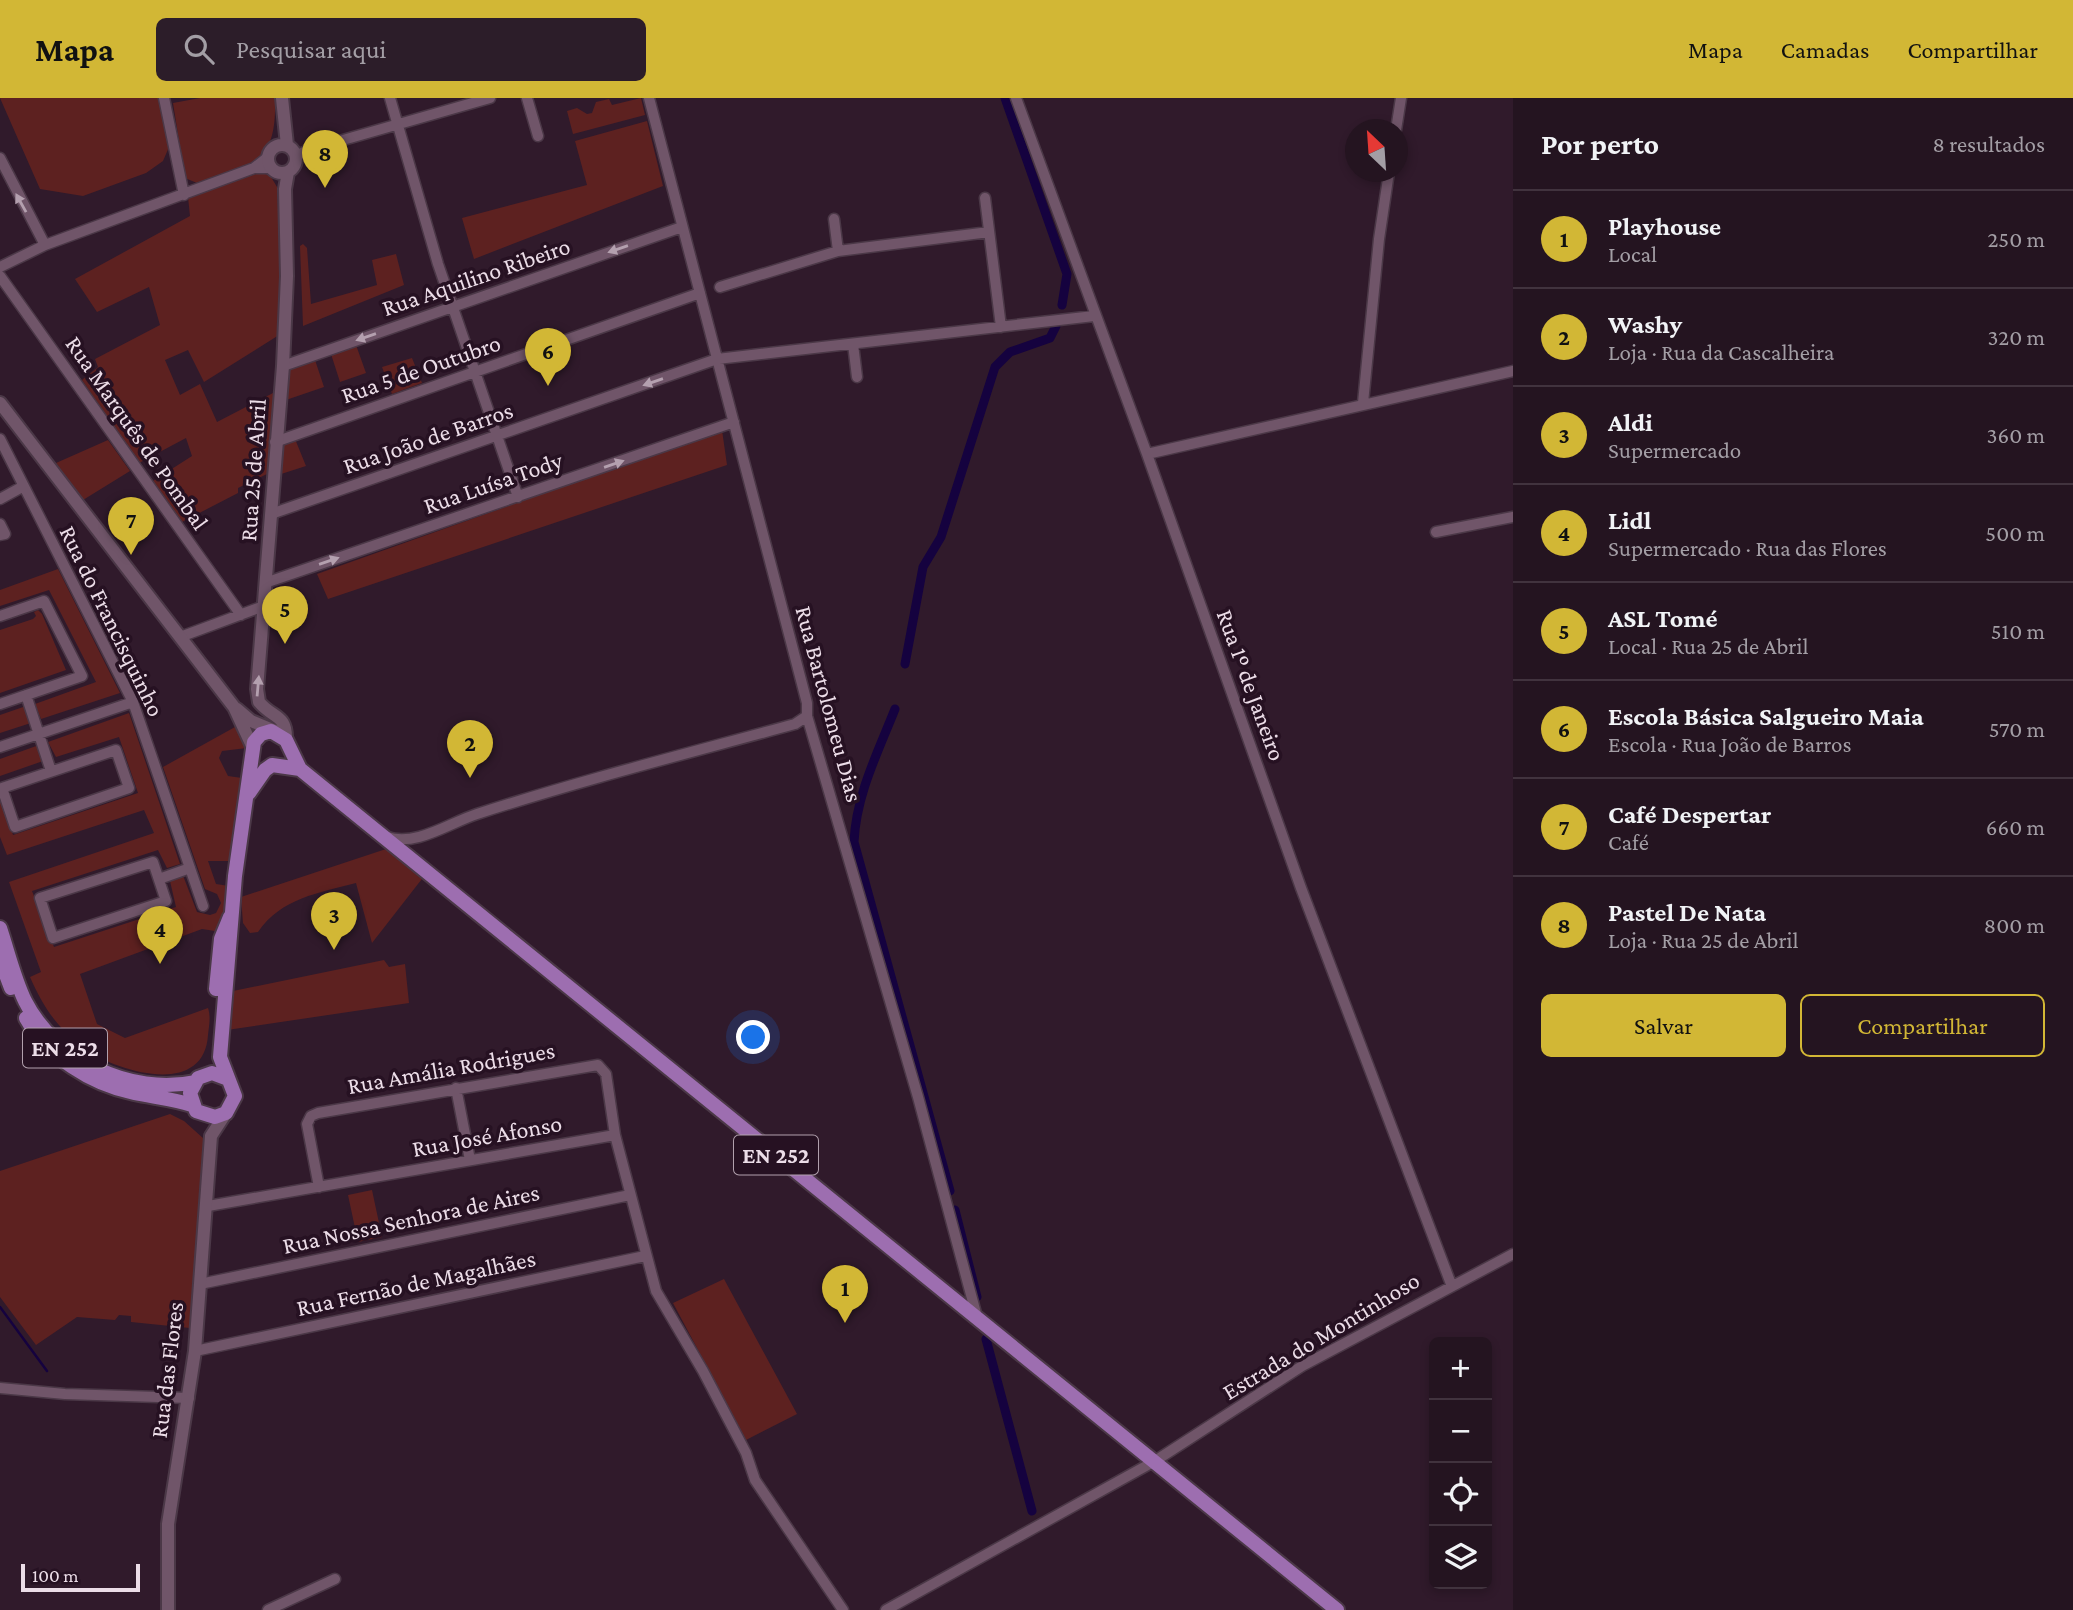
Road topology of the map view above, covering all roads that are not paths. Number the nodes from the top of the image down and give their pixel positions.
1 (164, 98) edge
2 (282, 98) edge
3 (390, 98) edge
4 (490, 98) edge
5 (527, 98) edge
6 (649, 98) edge
7 (1016, 98) edge
8 (1401, 98) edge
9 (1398, 119) edge
10 (398, 124) junction
11 (538, 136) dead end
12 (282, 146) junction
13 (296, 156) junction
14 (0, 159) edge
15 (276, 167) junction
16 (1388, 182) edge
17 (184, 194) junction
18 (985, 198) dead end
19 (834, 219) dead end
20 (682, 227) junction
21 (989, 232) junction
22 (45, 245) junction
23 (838, 251) junction
24 (0, 267) edge
25 (0, 276) edge
26 (720, 287) dead end
27 (700, 293) junction
28 (454, 307) junction
29 (1094, 316) junction
30 (1001, 327) junction
31 (853, 344) junction
32 (717, 359) junction
33 (283, 366) junction
34 (1513, 371) edge
35 (476, 372) junction
36 (857, 377) dead end
37 (0, 403) edge
38 (1363, 403) junction
39 (734, 422) junction
40 (498, 436) junction
41 (0, 439) edge
42 (275, 442) junction
43 (1147, 454) junction
44 (22, 487) junction
45 (517, 497) junction
46 (0, 499) edge
47 (271, 514) junction
48 (1513, 517) edge
49 (0, 523) edge
50 (1436, 532) dead end
51 (0, 535) edge
52 (265, 583) junction
53 (264, 606) junction
54 (241, 615) junction
55 (0, 617) edge
56 (180, 637) junction
57 (26, 695) junction
58 (133, 702) junction
59 (0, 704) edge
60 (234, 707) junction
61 (807, 716) junction
62 (40, 734) junction
63 (283, 739) junction
64 (0, 747) edge
65 (253, 750) junction
66 (274, 765) junction
67 (300, 769) junction
68 (51, 771) junction
69 (248, 794) junction
70 (383, 836) junction
71 (424, 836) junction
72 (416, 862) junction
73 (190, 868) junction
74 (159, 879) junction
75 (203, 906) dead end
76 (233, 909) junction
77 (0, 929) edge
78 (0, 960) edge
79 (198, 1079) junction
80 (228, 1079) junction
81 (456, 1088) junction
82 (197, 1110) junction
83 (226, 1113) junction
84 (615, 1135) junction
85 (211, 1136) junction
86 (470, 1160) junction
87 (319, 1186) junction
88 (630, 1195) junction
89 (208, 1206) junction
90 (1513, 1254) edge
91 (645, 1256) junction
92 (200, 1284) junction
93 (1451, 1284) junction
94 (977, 1317) junction
95 (195, 1352) junction
96 (0, 1388) edge
97 (189, 1398) junction
98 (1155, 1461) junction
99 (335, 1579) dead end
100 (167, 1610) edge
101 (268, 1610) edge
102 (843, 1610) edge
103 (886, 1610) edge
104 (1338, 1610) edge

1 - 17 street
2 - 12 street
3 - 10 street
4 - 10 street
5 - 11 street
6 - 20 street, Rua Bartolomeu Dias
7 - 29 street, Rua 1º de Janeiro
8 - 9 street
10 - 13 street
10 - 28 street
12 - 13 street
12 - 15 street
13 - 15 street
22 -> 14 street
15 - 17 street
15 - 33 street, Rua 25 de Abril
16 - 38 street
17 - 22 street
18 - 21 street
19 - 23 street
20 - 27 street, Rua Bartolomeu Dias
20 -> 28 street, Rua Aquilino Ribeiro
21 - 23 street
21 - 30 street
22 - 24 street
23 - 26 street
25 - 54 street, Rua Marquês de Pombal
27 - 32 street, Rua Bartolomeu Dias
27 - 35 street, Rua 5 de Outubro
28 -> 33 street, Rua Aquilino Ribeiro
28 - 35 street
29 - 30 street, Rua João de Barros
29 - 43 street, Rua 1º de Janeiro
30 - 31 street, Rua João de Barros
31 - 32 street, Rua João de Barros
31 - 36 street
32 - 39 street, Rua Bartolomeu Dias
32 -> 40 street, Rua João de Barros
33 - 42 street, Rua 25 de Abril
34 - 38 street
35 - 40 street
35 - 42 street, Rua 5 de Outubro
37 - 56 street, EN 252
38 - 43 street
45 -> 39 street, Rua Luísa Tody
39 - 61 street, Rua Bartolomeu Dias
40 - 45 street
40 - 47 street, Rua João de Barros
41 - 44 street, Rua do Francisquinho
42 - 47 street, Rua 25 de Abril
43 - 93 street, Rua 1º de Janeiro
44 - 46 street
44 - 58 street, Rua do Francisquinho
52 -> 45 street, Rua Luísa Tody
47 - 52 street, Rua 25 de Abril
48 - 50 street
49 - 51 street
52 - 53 street, Rua 25 de Abril
53 - 54 street
63 -> 53 street, Rua 25 de Abril
54 - 56 street
55 - 57 street
56 - 60 street, EN 252
57 - 59 street
57 - 62 street
58 - 62 street
58 - 73 street, Rua do Francisquinho
60 - 63 street, EN 252
60 - 65 street, EN 252
61 - 71 street
61 - 94 street, Rua Bartolomeu Dias
62 - 64 street
62 - 68 street
63 - 65 main road
63 - 66 main road
63 - 67 main road, EN 252
65 - 66 main road, EN 252
65 - 69 main road
66 - 67 main road, EN 252
66 - 69 main road
67 - 70 main road, EN 252
68 - 68 street
69 - 76 main road
70 - 71 street
70 - 72 main road, EN 252
71 - 72 street
72 - 94 main road, EN 252
73 - 74 street
73 - 75 street, Rua do Francisquinho
74 - 74 street
76 - 79 main road
76 - 80 main road
77 - 79 main road, EN 252
78 - 82 main road, EN 252
79 - 80 main road, EN 252
79 - 82 main road
80 - 83 main road
81 - 84 street, Rua Amália Rodrigues
81 - 86 street
81 - 87 street, Rua Amália Rodrigues
82 - 83 main road, EN 252
82 - 85 street
83 - 85 street
84 - 86 street, Rua José Afonso
84 - 88 street
85 - 89 street, Rua das Flores
86 - 87 street, Rua José Afonso
87 - 89 street, Rua José Afonso
88 - 91 street
88 - 92 street, Rua Nossa Senhora de Aires
89 - 92 street, Rua das Flores
90 - 93 street, Estrada do Montinhoso
91 - 95 street, Rua Fernão de Magalhães
91 - 102 street
92 - 95 street, Rua das Flores
93 - 98 street, Estrada do Montinhoso
94 - 98 main road, EN 252
95 - 97 street, Rua das Flores
96 - 97 street
97 - 100 street, Rua das Flores
98 - 103 street, Estrada do Montinhoso
98 - 104 main road, EN 252
99 - 101 street

